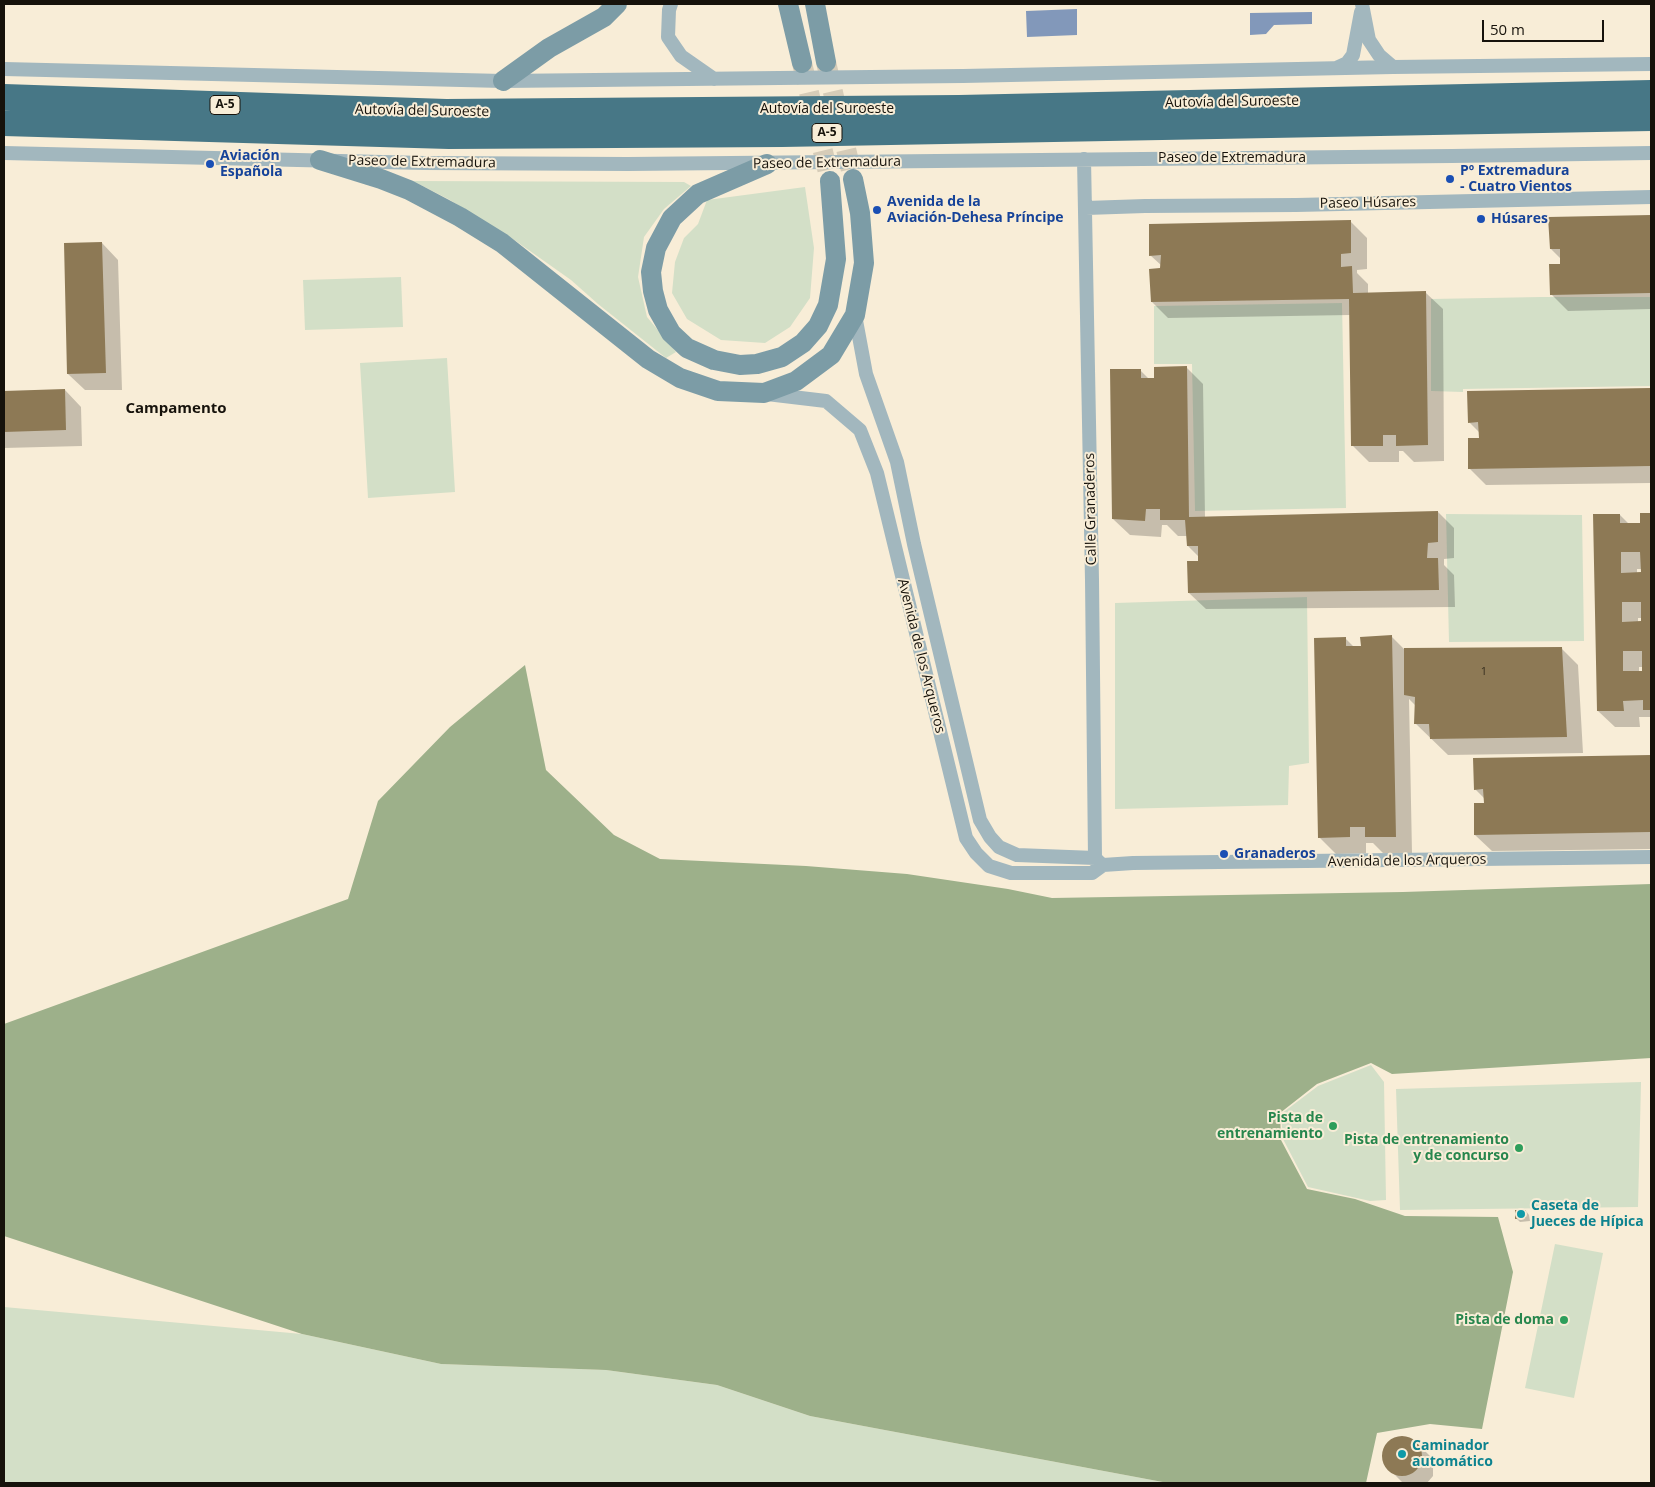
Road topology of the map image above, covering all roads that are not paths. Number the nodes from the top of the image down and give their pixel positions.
1 (617, 4) edge
2 (671, 4) edge
3 (783, 4) edge
4 (788, 4) edge
5 (815, 4) edge
6 (1362, 5) edge
7 (792, 24) junction
8 (826, 62) tunnel mouth
9 (802, 63) tunnel mouth
10 (1651, 64) edge
11 (1392, 67) junction
12 (1335, 68) junction
13 (4, 69) edge
14 (714, 79) junction
15 (503, 81) junction
16 (1651, 93) edge
17 (4, 97) edge
18 (1651, 118) edge
19 (4, 123) edge
20 (4, 153) edge
21 (1651, 153) edge
22 (1084, 159) junction
23 (320, 160) junction
24 (768, 164) junction
25 (853, 179) tunnel mouth
26 (830, 181) tunnel mouth
27 (1651, 197) edge
28 (1086, 208) junction
29 (855, 315) junction
30 (764, 394) junction
31 (1651, 857) edge
32 (1099, 862) junction

1 - 15 main road
2 - 14 street
3 - 7 street
4 - 7 main road
5 - 8 main road
6 - 11 street
6 - 12 street
7 - 9 main road
10 - 11 street
11 - 12 street
12 - 14 street
13 - 15 street
14 - 15 street
16 - 17 highway, Autovía del Suroeste / A-5
18 - 19 highway, Autovía del Suroeste / A-5
20 - 23 street, Paseo de Extremadura
21 - 22 street, Paseo de Extremadura
22 - 24 street, Paseo de Extremadura
22 - 28 street, Calle Granaderos
23 - 24 street, Paseo de Extremadura
23 - 30 main road
24 - 26 main road
25 - 29 main road
27 - 28 street, Paseo Húsares
28 - 32 street, Calle Granaderos
29 - 30 main road
29 - 32 street, Avenida de los Arqueros
30 - 32 street, Avenida de los Arqueros
31 - 32 street, Avenida de los Arqueros

